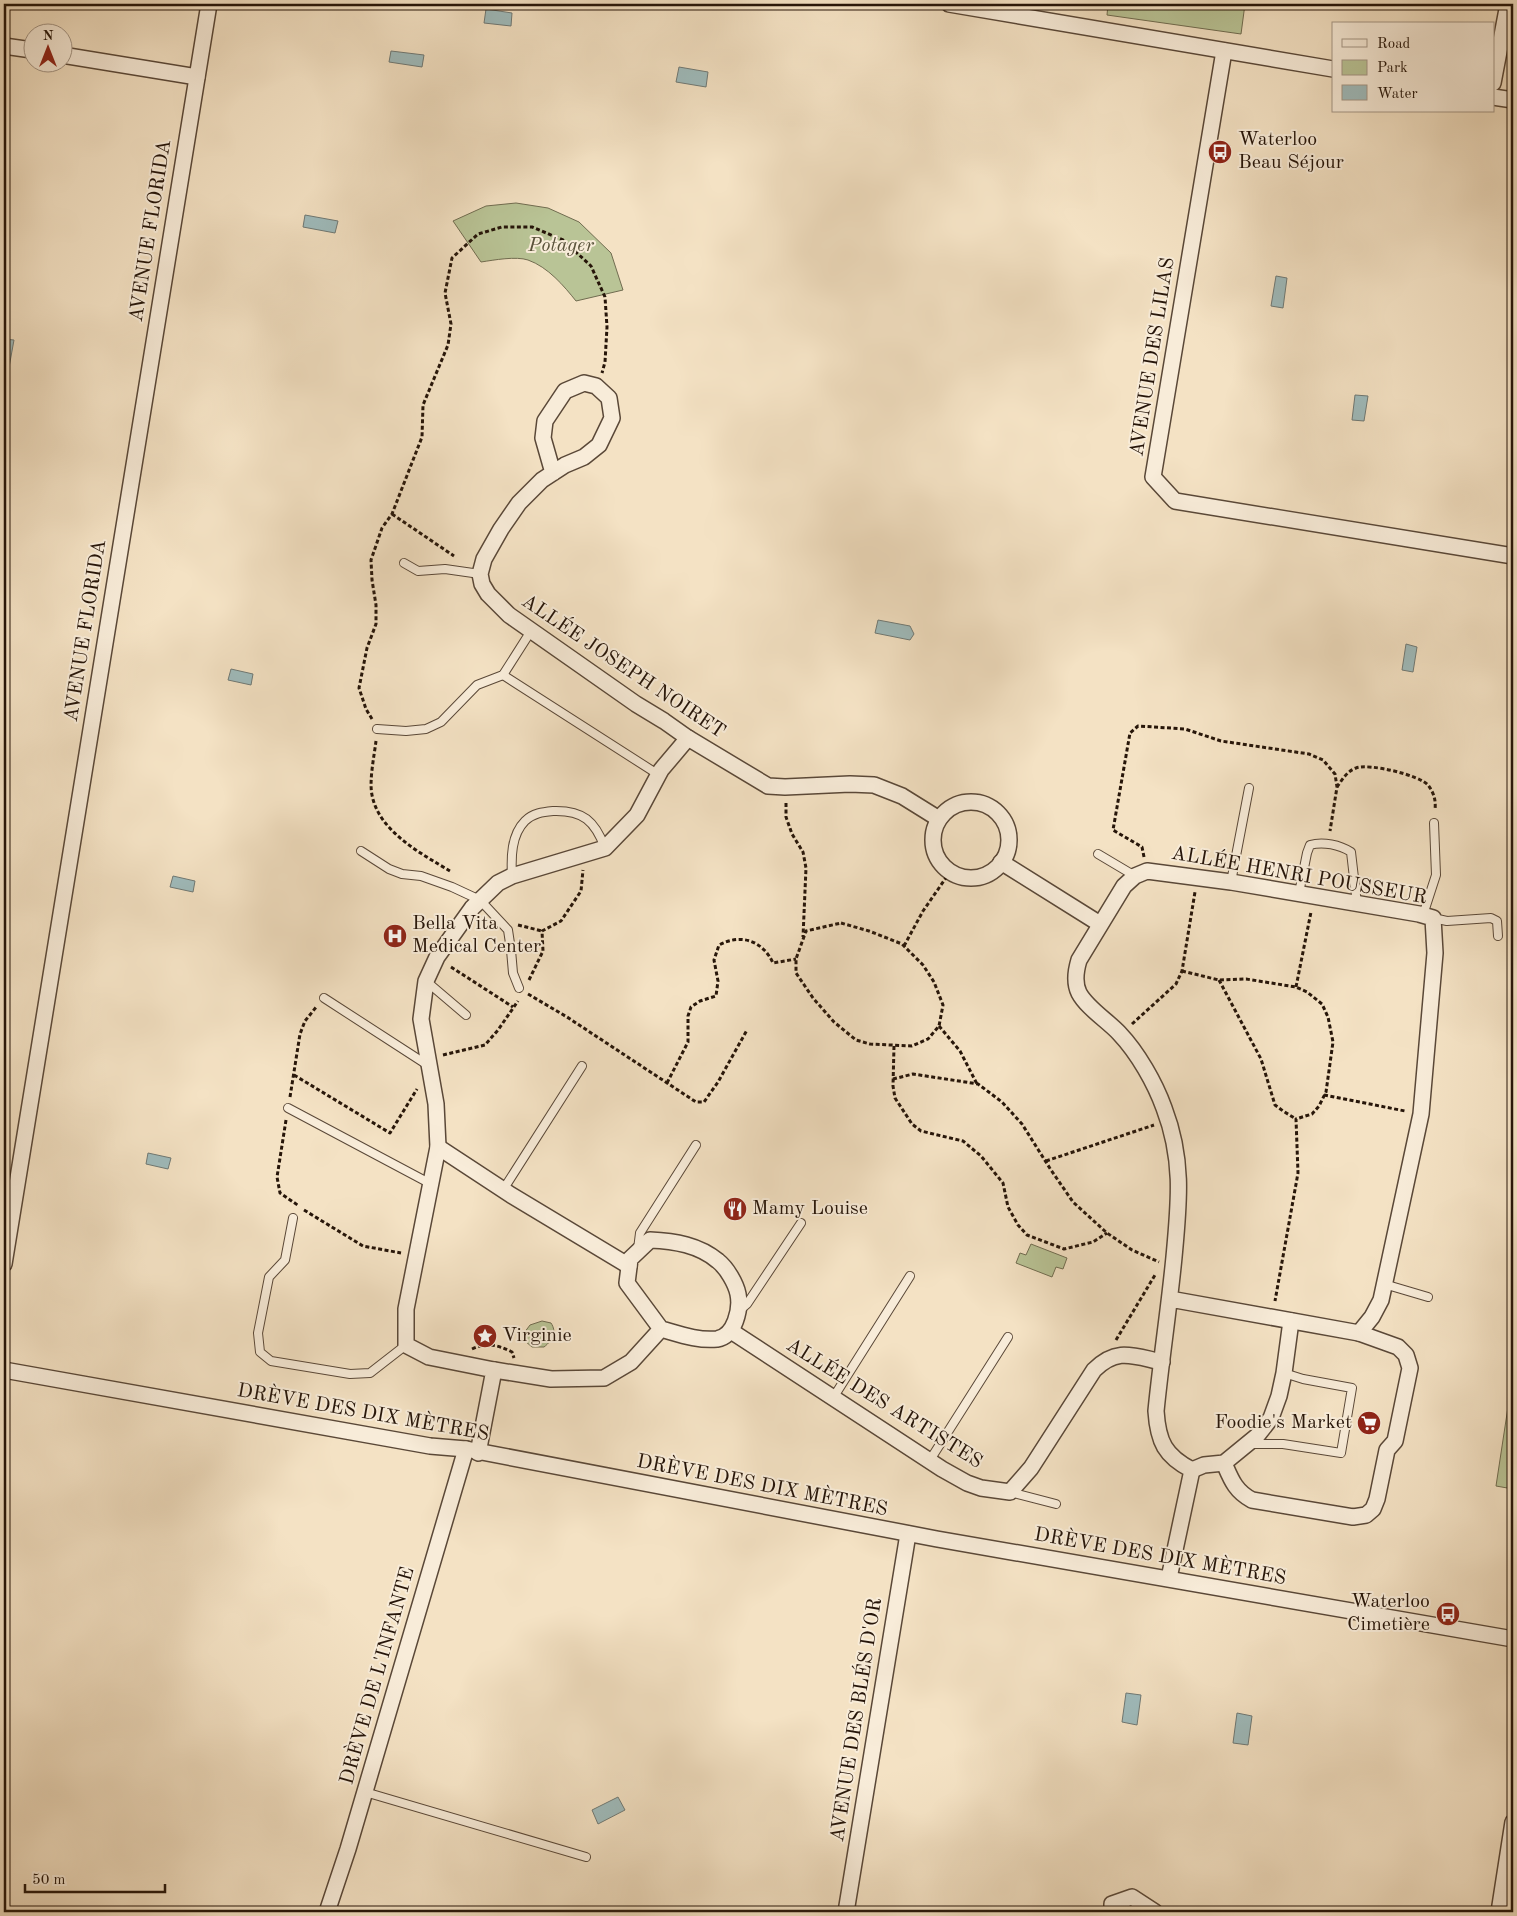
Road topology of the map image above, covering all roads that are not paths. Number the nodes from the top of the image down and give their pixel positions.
1 (209, 4) edge
2 (949, 4) edge
3 (1508, 4) edge
4 (4, 46) edge
5 (22, 49) edge
6 (1224, 51) junction
7 (72, 57) edge
8 (1332, 69) edge
9 (1494, 77) edge
10 (197, 78) junction
11 (1494, 97) edge
12 (1513, 100) edge
13 (553, 473) junction
14 (1513, 556) edge
15 (404, 563) dead end
16 (480, 574) junction
17 (531, 631) junction
18 (503, 675) junction
19 (377, 729) road end
20 (688, 738) junction
21 (659, 775) junction
22 (1249, 788) dead end
23 (938, 819) junction
24 (1434, 823) road end
25 (605, 848) junction
26 (361, 851) dead end
27 (1098, 854) dead end
28 (1001, 862) junction
29 (1141, 874) junction
30 (512, 876) junction
31 (1231, 882) junction
32 (1306, 895) junction
33 (480, 900) junction
34 (1357, 904) junction
35 (1428, 917) junction
36 (1100, 924) junction
37 (1498, 936) dead end
38 (426, 980) junction
39 (521, 990) road end
40 (324, 998) road end
41 (466, 1015) dead end
42 (582, 1066) dead end
43 (430, 1072) junction
44 (288, 1108) road end
45 (696, 1145) dead end
46 (438, 1147) junction
47 (431, 1184) junction
48 (504, 1190) junction
49 (293, 1218) dead end
50 (801, 1223) dead end
51 (638, 1251) junction
52 (4, 1264) edge
53 (629, 1266) junction
54 (910, 1276) dead end
55 (1384, 1284) junction
56 (1428, 1297) dead end
57 (1170, 1300) junction
58 (738, 1311) junction
59 (1291, 1321) junction
60 (660, 1329) junction
61 (731, 1331) junction
62 (1360, 1333) junction
63 (1008, 1337) dead end
64 (406, 1345) junction
65 (1162, 1362) junction
66 (4, 1370) edge
67 (494, 1370) junction
68 (1284, 1374) junction
69 (833, 1398) junction
70 (1247, 1444) junction
71 (472, 1451) junction
72 (930, 1460) junction
73 (1224, 1462) junction
74 (1192, 1470) junction
75 (1010, 1492) junction
76 (1056, 1504) dead end
77 (908, 1534) junction
78 (1168, 1578) junction
79 (1513, 1639) edge
80 (365, 1792) junction
81 (1513, 1822) edge
82 (586, 1857) dead end
83 (327, 1912) edge
84 (846, 1912) edge
85 (1112, 1912) edge
86 (1155, 1912) edge
87 (1499, 1912) edge

1 - 10 street, AVENUE FLORIDA
2 - 6 street
3 - 9 street
4 - 5 street
6 - 8 street
6 - 14 street, AVENUE DES LILAS
7 - 10 street
10 - 52 street, AVENUE FLORIDA
11 - 12 street
13 - 13 street
13 - 16 street
15 - 16 lane
16 - 17 street, ALLÉE JOSEPH NOIRET
17 - 18 lane
17 - 20 street, ALLÉE JOSEPH NOIRET
18 - 19 lane
18 - 21 lane
20 - 21 street
20 - 23 street, ALLÉE JOSEPH NOIRET
21 - 25 street
22 - 31 lane
23 - 28 street
23 - 28 street
24 - 35 lane
25 - 30 street
25 - 30 lane
26 - 33 lane
27 - 29 lane
28 - 36 street
29 - 31 street, ALLÉE HENRI POUSSEUR
29 - 36 street
30 - 33 street
31 - 32 street, ALLÉE HENRI POUSSEUR
32 - 34 street, ALLÉE HENRI POUSSEUR
32 - 34 lane
33 - 38 street
33 - 39 lane
34 - 35 street, ALLÉE HENRI POUSSEUR
35 - 37 lane
35 - 55 street, ALLÉE HENRI POUSSEUR
36 - 57 street
38 - 41 lane
38 - 43 street
40 - 43 lane
42 - 48 lane
43 - 46 street
44 - 47 lane
45 - 51 lane
46 - 47 street
46 - 48 street
47 - 64 street
48 - 53 street
49 - 64 lane
50 - 58 lane
51 - 53 street
51 - 58 street
53 - 60 street
54 - 69 lane
55 - 56 lane
55 - 62 street, ALLÉE HENRI POUSSEUR
57 - 59 street
57 - 65 street
58 - 61 street
59 - 62 street
59 - 68 street
60 - 61 street
60 - 67 street
61 - 69 street, ALLÉE DES ARTISTES
62 - 73 street
63 - 72 lane
64 - 67 street
65 - 74 street
65 - 75 street
66 - 71 street, DRÈVE DES DIX MÈTRES
67 - 71 street, DRÈVE DE L'INFANTE
68 - 70 street
68 - 70 lane
69 - 72 street, ALLÉE DES ARTISTES
70 - 73 street
71 - 77 street, DRÈVE DES DIX MÈTRES
71 - 80 street, DRÈVE DE L'INFANTE
72 - 75 street, ALLÉE DES ARTISTES
73 - 74 street
74 - 78 street
75 - 76 lane
77 - 78 street, DRÈVE DES DIX MÈTRES
77 - 84 street, AVENUE DES BLÉS D'OR
78 - 79 street, DRÈVE DES DIX MÈTRES
80 - 82 lane
80 - 83 street, DRÈVE DE L'INFANTE
81 - 87 street
85 - 86 street

